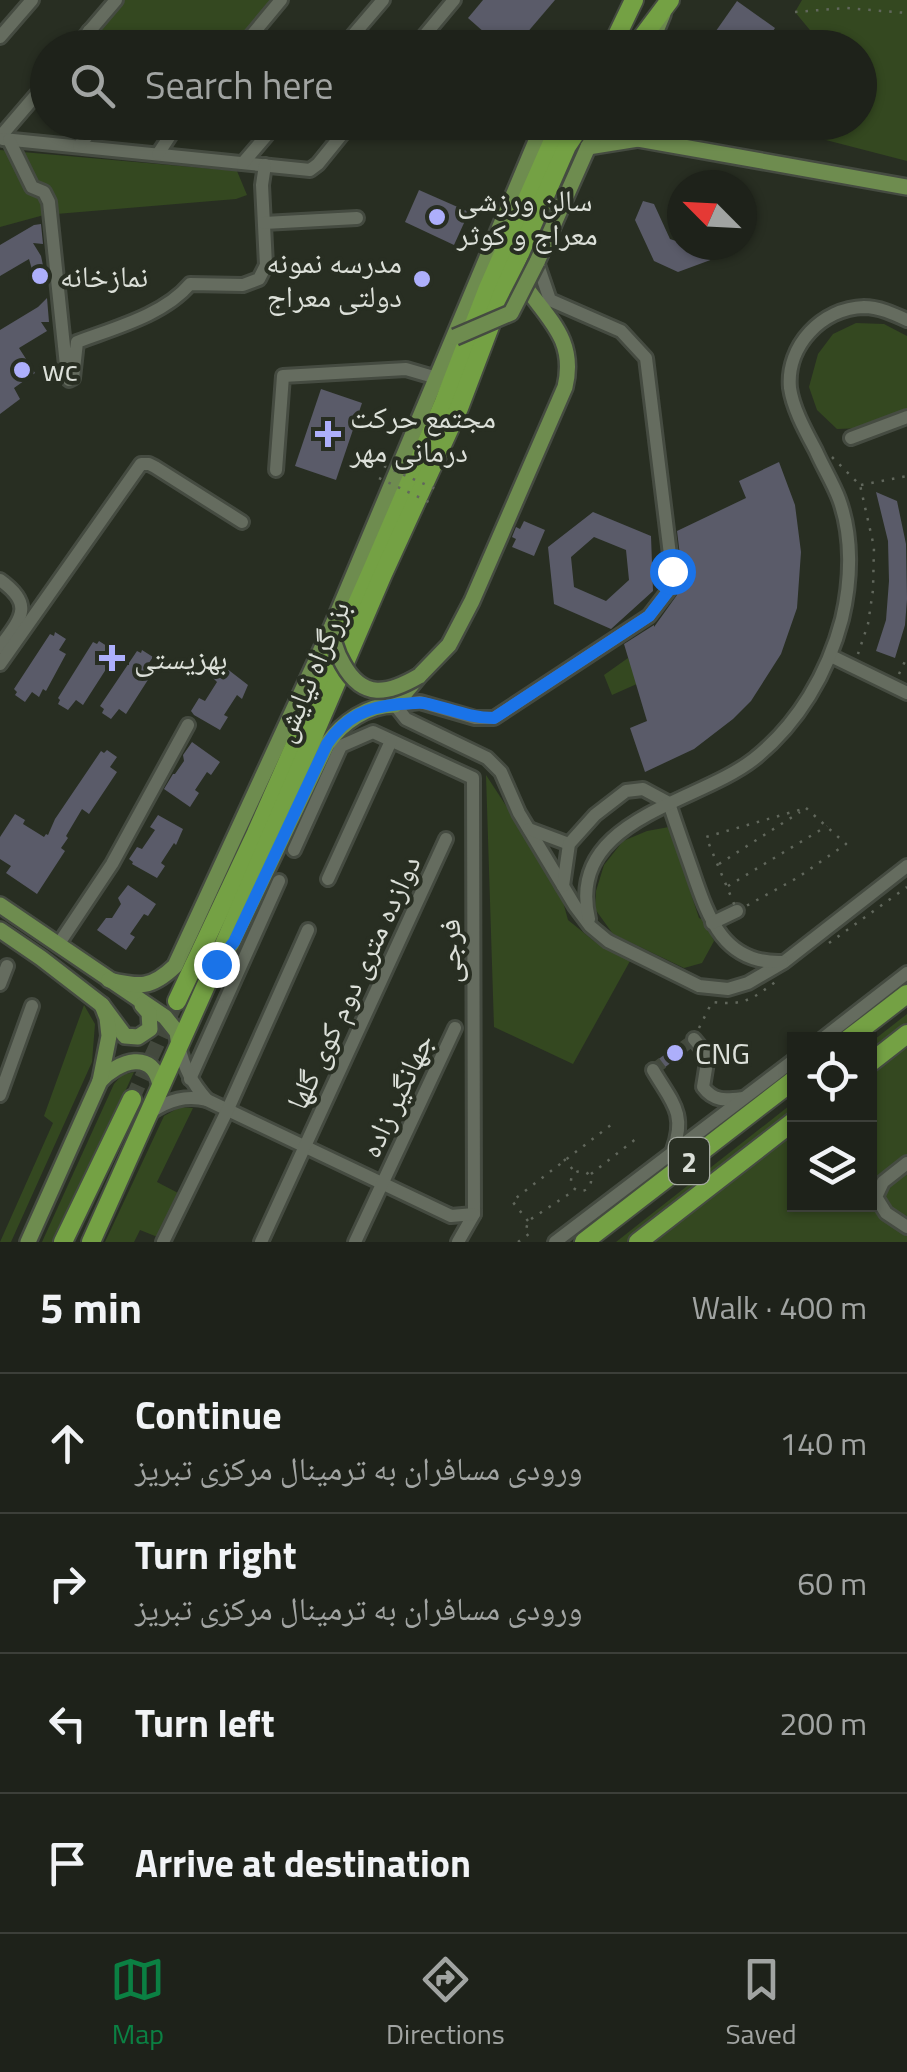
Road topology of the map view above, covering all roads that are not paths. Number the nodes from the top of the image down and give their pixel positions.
1 (32, 0) edge
2 (116, 0) edge
3 (281, 0) edge
4 (383, 0) edge
5 (454, 0) edge
6 (633, 2) edge
7 (669, 2) edge
8 (90, 30) edge
9 (256, 30) edge
10 (357, 30) edge
11 (429, 30) edge
12 (613, 30) edge
13 (620, 30) edge
14 (648, 30) edge
15 (657, 30) edge
16 (0, 38) edge
17 (30, 103) edge
18 (3, 138) edge
19 (83, 140) edge
20 (167, 140) edge
21 (263, 140) edge
22 (337, 140) edge
23 (536, 140) edge
24 (553, 140) edge
25 (571, 140) edge
26 (592, 140) edge
27 (632, 140) edge
28 (643, 140) edge
29 (78, 146) junction
30 (588, 147) junction
31 (158, 154) junction
32 (243, 163) junction
33 (265, 165) junction
34 (907, 188) edge
35 (356, 218) dead end
36 (264, 223) junction
37 (537, 262) junction
38 (525, 286) junction
39 (907, 320) edge
40 (454, 338) junction
41 (437, 378) junction
42 (907, 417) edge
43 (851, 438) dead end
44 (276, 470) dead end
45 (242, 522) dead end
46 (0, 580) edge
47 (332, 626) junction
48 (0, 647) edge
49 (832, 656) junction
50 (0, 664) edge
51 (418, 676) junction
52 (907, 693) edge
53 (395, 705) junction
54 (188, 725) dead end
55 (391, 741) junction
56 (669, 803) junction
57 (528, 829) junction
58 (446, 839) dead end
59 (569, 844) junction
60 (294, 850) dead end
61 (907, 866) edge
62 (328, 880) dead end
63 (279, 881) dead end
64 (563, 886) junction
65 (0, 905) edge
66 (737, 911) road end
67 (712, 923) junction
68 (590, 926) junction
69 (0, 930) edge
70 (308, 930) dead end
71 (58, 945) junction
72 (784, 962) junction
73 (216, 964) junction
74 (7, 966) dead end
75 (907, 973) edge
76 (109, 980) junction
77 (0, 984) edge
78 (907, 994) edge
79 (136, 998) junction
80 (178, 1001) tunnel mouth
81 (102, 1005) junction
82 (32, 1006) dead end
83 (456, 1028) dead end
84 (831, 1032) edge
85 (857, 1032) edge
86 (907, 1034) edge
87 (694, 1039) road end
88 (179, 1046) junction
89 (877, 1058) edge
90 (787, 1065) edge
91 (653, 1070) dead end
92 (190, 1079) junction
93 (100, 1082) junction
94 (787, 1085) edge
95 (160, 1086) junction
96 (0, 1095) edge
97 (132, 1098) tunnel mouth
98 (745, 1098) junction
99 (208, 1100) junction
100 (228, 1109) junction
101 (149, 1113) junction
102 (793, 1122) edge
103 (305, 1146) junction
104 (672, 1152) junction
105 (907, 1163) edge
106 (383, 1183) junction
107 (474, 1214) junction
108 (907, 1227) edge
109 (28, 1242) edge
110 (64, 1242) edge
111 (91, 1242) edge
112 (163, 1242) edge
113 (261, 1242) edge
114 (354, 1242) edge
115 (458, 1242) edge
116 (555, 1242) edge
117 (584, 1242) edge
118 (638, 1242) edge

1 - 16 street
2 - 8 street
3 - 9 street
4 - 10 street
5 - 11 street
6 - 12 main road
6 - 13 highway
7 - 14 highway
7 - 15 main road
17 - 18 street
18 - 29 street
18 - 36 street
19 - 29 street
20 - 31 street
21 - 32 street
22 - 33 street
23 - 40 main road
24 - 80 highway, بزرگراه نیایش
25 - 73 highway, بزرگراه نیایش
26 - 30 main road
27 - 30 main road
28 - 34 main road
29 - 31 street
30 - 37 main road
31 - 32 street
32 - 33 street
33 - 36 street
35 - 36 street
37 - 38 main road, bridge
37 - 53 street
38 - 40 main road, bridge
38 - 51 main road
39 - 49 street
40 - 41 main road
41 - 44 street
41 - 47 main road
42 - 43 street
45 - 50 street
46 - 48 street
47 - 51 main road, bridge
47 - 76 main road
49 - 52 street
49 - 56 street
51 - 53 main road
53 - 57 street
53 - 73 main road
54 - 71 street
55 - 60 street
55 - 62 street
55 - 107 street, فرجی
56 - 59 street
56 - 67 street
56 - 68 street
57 - 59 street
57 - 64 street
58 - 103 street, دوازده متری دوم کوی گلها
59 - 64 street
61 - 72 street
63 - 92 street
64 - 68 street
65 - 71 main road
66 - 67 street
67 - 72 street
68 - 72 street
69 - 81 main road
70 - 100 street
71 - 76 main road
73 - 88 highway, بزرگراه نیایش
74 - 77 street
75 - 84 street
76 - 79 main road
78 - 85 highway
79 - 81 main road
79 - 88 main road
81 - 93 main road
82 - 96 street
83 - 106 street, جهانگیر زاده
86 - 89 highway
87 - 98 street
88 - 92 street
88 - 95 highway, بزرگراه نیایش
90 - 98 street
91 - 104 street
92 - 99 street
93 - 95 main road
93 - 109 main road
94 - 117 highway, 2
95 - 101 highway, بزرگراه نیایش
97 - 110 highway
98 - 104 street
99 - 100 street
99 - 101 street
100 - 103 street
100 - 112 street
101 - 111 highway, بزرگراه نیایش
102 - 118 highway, 2
103 - 106 street
103 - 113 street, دوازده متری دوم کوی گلها
104 - 116 street
105 - 108 street
106 - 107 street
106 - 114 street, جهانگیر زاده
107 - 115 street

